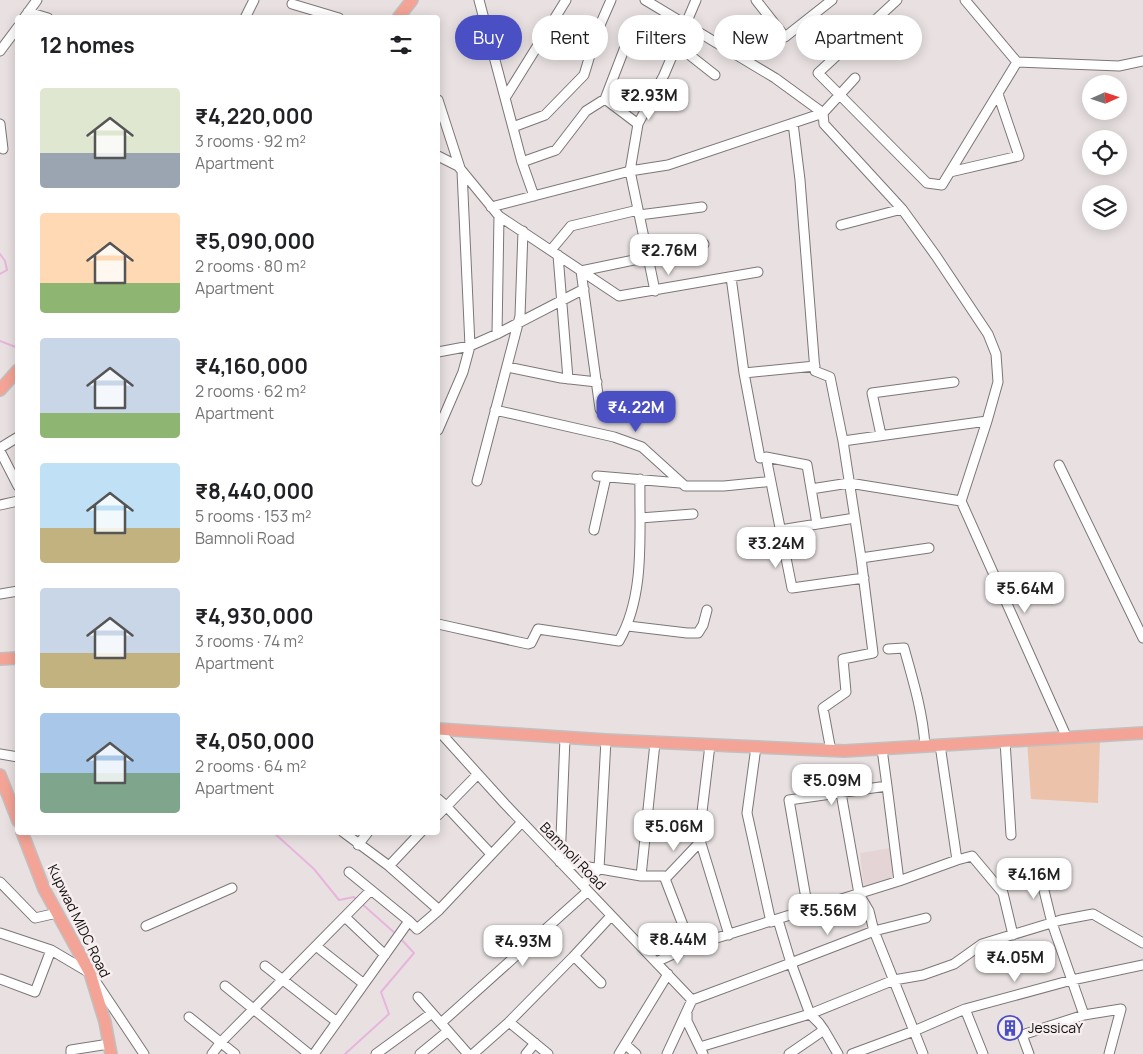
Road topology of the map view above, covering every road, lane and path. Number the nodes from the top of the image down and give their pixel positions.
1 (37, 0) edge
2 (254, 0) edge
3 (412, 0) edge
4 (478, 0) edge
5 (566, 0) edge
6 (611, 0) edge
7 (645, 0) edge
8 (696, 0) edge
9 (756, 0) edge
10 (832, 0) edge
11 (896, 0) edge
12 (965, 0) edge
13 (292, 4) dead end
14 (26, 15) edge
15 (246, 15) edge
16 (329, 15) edge
17 (400, 15) edge
18 (670, 15) edge
19 (690, 15) edge
20 (15, 31) edge
21 (704, 36) edge
22 (0, 51) edge
23 (620, 60) edge
24 (670, 60) edge
25 (696, 60) edge
26 (1143, 60) edge
27 (1017, 62) junction
28 (715, 75) dead end
29 (855, 78) dead end
30 (998, 94) junction
31 (840, 95) junction
32 (505, 98) junction
33 (605, 99) junction
34 (440, 106) edge
35 (823, 113) junction
36 (793, 123) junction
37 (0, 124) edge
38 (638, 124) junction
39 (513, 127) junction
40 (3, 148) dead end
41 (440, 157) edge
42 (522, 162) junction
43 (461, 170) junction
44 (630, 171) junction
45 (950, 172) junction
46 (534, 196) junction
47 (491, 207) junction
48 (702, 207) dead end
49 (902, 209) junction
50 (639, 212) junction
51 (499, 216) junction
52 (841, 225) dead end
53 (522, 231) junction
54 (704, 244) dead end
55 (554, 252) junction
56 (648, 258) junction
57 (581, 271) junction
58 (758, 272) dead end
59 (731, 277) junction
60 (584, 289) junction
61 (655, 291) junction
62 (560, 302) junction
63 (518, 323) junction
64 (497, 334) junction
65 (470, 346) junction
66 (440, 352) edge
67 (815, 366) junction
68 (507, 367) junction
69 (15, 372) edge
70 (744, 373) junction
71 (568, 379) junction
72 (4, 381) edge
73 (597, 382) junction
74 (954, 382) dead end
75 (0, 390) edge
76 (600, 409) dead end
77 (495, 410) junction
78 (987, 421) junction
79 (440, 425) edge
80 (881, 436) junction
81 (15, 439) edge
82 (843, 441) junction
83 (0, 449) edge
84 (760, 458) dead end
85 (1059, 465) dead end
86 (14, 471) edge
87 (640, 480) junction
88 (477, 481) dead end
89 (680, 482) junction
90 (765, 482) dead end
91 (849, 483) junction
92 (811, 489) junction
93 (961, 501) junction
94 (15, 502) edge
95 (0, 504) edge
96 (693, 514) dead end
97 (640, 518) junction
98 (855, 518) junction
99 (817, 524) junction
100 (594, 530) dead end
101 (780, 530) junction
102 (929, 548) dead end
103 (861, 558) junction
104 (864, 578) junction
105 (15, 592) edge
106 (0, 594) edge
107 (706, 610) dead end
108 (440, 624) edge
109 (628, 626) junction
110 (1143, 638) edge
111 (888, 649) dead end
112 (15, 658) edge
113 (0, 659) edge
114 (440, 729) edge
115 (440, 731) edge
116 (1143, 733) edge
117 (565, 738) junction
118 (1067, 738) junction
119 (606, 740) junction
120 (1004, 742) junction
121 (655, 743) junction
122 (710, 745) junction
123 (925, 746) junction
124 (940, 746) junction
125 (756, 747) junction
126 (882, 749) junction
127 (831, 751) junction
128 (0, 754) edge
129 (15, 756) edge
130 (478, 774) junction
131 (0, 775) edge
132 (887, 786) junction
133 (2, 787) edge
134 (841, 793) junction
135 (440, 801) edge
136 (446, 806) junction
137 (440, 813) edge
138 (15, 815) edge
139 (522, 822) junction
140 (23, 835) edge
141 (346, 835) edge
142 (366, 835) edge
143 (418, 835) edge
144 (1011, 835) dead end
145 (701, 841) junction
146 (358, 845) junction
147 (490, 854) junction
148 (957, 860) junction
149 (560, 862) junction
150 (389, 866) junction
151 (599, 869) junction
152 (1039, 870) dead end
153 (349, 872) dead end
154 (641, 876) junction
155 (665, 879) junction
156 (899, 881) junction
157 (0, 882) edge
158 (232, 888) dead end
159 (585, 888) junction
160 (371, 890) junction
161 (859, 894) junction
162 (439, 910) junction
163 (808, 910) junction
164 (57, 913) junction
165 (611, 916) junction
166 (345, 917) junction
167 (926, 918) dead end
168 (409, 921) junction
169 (771, 922) junction
170 (1052, 923) junction
171 (146, 926) dead end
172 (874, 931) junction
173 (0, 932) edge
174 (729, 935) junction
175 (1013, 935) junction
176 (1143, 943) edge
177 (316, 946) junction
178 (690, 946) junction
179 (51, 950) junction
180 (385, 955) junction
181 (574, 956) junction
182 (656, 962) junction
183 (791, 963) junction
184 (1143, 964) edge
185 (265, 966) dead end
186 (90, 973) junction
187 (668, 974) junction
188 (0, 979) edge
189 (283, 980) junction
190 (894, 980) junction
191 (1072, 980) junction
192 (600, 983) dead end
193 (364, 984) junction
194 (225, 986) dead end
195 (418, 997) dead end
196 (692, 1000) junction
197 (964, 1009) junction
198 (254, 1010) junction
199 (687, 1010) junction
200 (432, 1013) junction
201 (810, 1014) junction
202 (1084, 1015) junction
203 (189, 1017) dead end
204 (337, 1022) junction
205 (509, 1022) junction
206 (441, 1023) junction
207 (824, 1030) junction
208 (448, 1031) junction
209 (914, 1031) junction
210 (221, 1042) junction
211 (535, 1043) junction
212 (625, 1044) junction
213 (110, 1049) edge
214 (702, 1051) edge
215 (71, 1054) edge
216 (144, 1054) edge
217 (212, 1054) edge
218 (235, 1054) edge
219 (309, 1054) edge
220 (314, 1054) edge
221 (376, 1054) edge
222 (420, 1054) edge
223 (468, 1054) edge
224 (473, 1054) edge
225 (526, 1054) edge
226 (548, 1054) edge
227 (619, 1054) edge
228 (636, 1054) edge
229 (666, 1054) edge
230 (789, 1054) edge
231 (838, 1054) edge
232 (852, 1054) edge
233 (923, 1054) edge
234 (983, 1054) edge
235 (1029, 1054) edge
236 (1109, 1054) edge

1 - 14 street
2 - 15 street
3 - 17 main road
4 - 32 street
5 - 32 street
6 - 39 street
7 - 18 street
8 - 19 street
9 - 10 street
11 - 31 street
12 - 27 street
13 - 16 street
20 - 22 street
21 - 35 street
23 - 33 street
24 - 38 street
25 - 28 street
26 - 27 street
27 - 30 street
29 - 31 street
30 - 45 street
30 - 45 street
31 - 35 street
31 - 45 street
32 - 39 street
33 - 38 street
33 - 42 street
34 - 43 street
35 - 36 street
35 - 49 street
36 - 44 street
36 - 67 street
37 - 40 street
38 - 44 street
39 - 42 street
41 - 43 street
42 - 46 street
43 - 47 street
43 - 65 street
44 - 46 street
44 - 50 street
46 - 47 street
47 - 51 street
48 - 50 street
49 - 52 street
49 - 78 street
50 - 55 street
50 - 56 street
51 - 53 street
51 - 64 street
53 - 55 street
53 - 63 street
54 - 56 street
55 - 57 street
55 - 62 street
56 - 57 street
56 - 61 street
57 - 60 street
57 - 61 street
58 - 59 street
59 - 61 street
59 - 70 street
60 - 62 street
60 - 73 street
62 - 63 street
62 - 71 street
63 - 64 street
63 - 68 street
64 - 65 street
65 - 66 street
65 - 79 street
67 - 70 street
67 - 82 street
68 - 71 street
68 - 77 street
69 - 72 main road
70 - 84 street
71 - 73 street
72 - 75 main road
73 - 76 street
74 - 80 street
77 - 88 street
77 - 89 street
78 - 80 street
78 - 93 street
80 - 82 street
81 - 83 street
82 - 91 street
83 - 86 street
85 - 110 street
87 - 89 street
87 - 97 street
87 - 100 street
89 - 90 street
91 - 92 street
91 - 93 street
91 - 98 street
92 - 99 street
92 - 101 street
93 - 118 street
94 - 95 street
96 - 97 street
97 - 109 street
98 - 99 street
98 - 103 street
99 - 101 street
101 - 104 street
102 - 103 street
103 - 104 street
104 - 127 street
105 - 106 street
107 - 109 street
108 - 109 street
111 - 123 street
112 - 113 main road
114 - 117 main road
115 - 130 street, Bamnoli Road
116 - 118 main road
117 - 119 main road
117 - 149 street
118 - 120 main road
119 - 121 main road
119 - 151 street
120 - 124 main road
120 - 144 street
121 - 122 main road
121 - 154 street
122 - 125 main road
122 - 145 street
123 - 124 main road
123 - 126 main road
124 - 148 street
125 - 127 main road
125 - 169 street
126 - 127 main road
126 - 132 street
128 - 129 street
130 - 136 street
130 - 139 street, Bamnoli Road
131 - 133 main road
132 - 134 street
132 - 156 street
133 - 138 main road
134 - 161 street
134 - 163 street
135 - 136 street
136 - 137 street
136 - 147 street
139 - 147 street
139 - 149 street, Bamnoli Road
140 - 164 main road, Kupwad MIDC Road
141 - 146 street
142 - 146 street
143 - 150 street
145 - 155 street
145 - 174 street
146 - 150 street
147 - 162 street
148 - 156 street
148 - 175 street
149 - 151 street
149 - 159 street, Bamnoli Road
150 - 162 street
151 - 154 street
151 - 159 street
152 - 170 street
153 - 160 street
154 - 155 street
155 - 178 street
156 - 161 street
157 - 164 street
158 - 171 street
159 - 165 street, Bamnoli Road
159 - 206 street
160 - 166 street
160 - 168 street
161 - 163 street
161 - 172 street
162 - 168 street
163 - 169 street
164 - 186 main road, Kupwad MIDC Road
165 - 181 street
165 - 182 street, Bamnoli Road
166 - 177 street
166 - 180 street
167 - 172 street
168 - 180 street
169 - 174 street
169 - 183 street
170 - 175 street
170 - 176 street
170 - 191 street
172 - 183 street
172 - 190 street
173 - 179 street
174 - 178 street
175 - 190 street
177 - 189 street
177 - 193 street
178 - 182 street
179 - 186 street
179 - 188 street
180 - 193 street
181 - 192 street
181 - 205 street
182 - 187 street, Bamnoli Road
183 - 196 street
183 - 201 street
184 - 191 street
185 - 189 street
186 - 213 main road, Kupwad MIDC Road
186 - 216 street
187 - 196 street, Bamnoli Road
187 - 212 street
189 - 198 street
189 - 204 street
190 - 201 street
190 - 209 street
191 - 197 street
191 - 202 street
193 - 204 street
194 - 198 street
195 - 200 street
196 - 199 street
197 - 209 street
197 - 234 street
198 - 210 street
198 - 219 street
199 - 214 street
199 - 229 street
200 - 206 street
200 - 221 street
201 - 207 street
201 - 214 street
202 - 235 street
202 - 236 street
203 - 210 street
204 - 220 street
205 - 211 street
205 - 224 street
206 - 208 street
207 - 230 street
207 - 231 street
208 - 222 street
208 - 223 street
209 - 232 street
209 - 233 street
210 - 217 street
210 - 218 street
211 - 225 street
211 - 226 street
212 - 227 street
212 - 228 street
213 - 215 street

